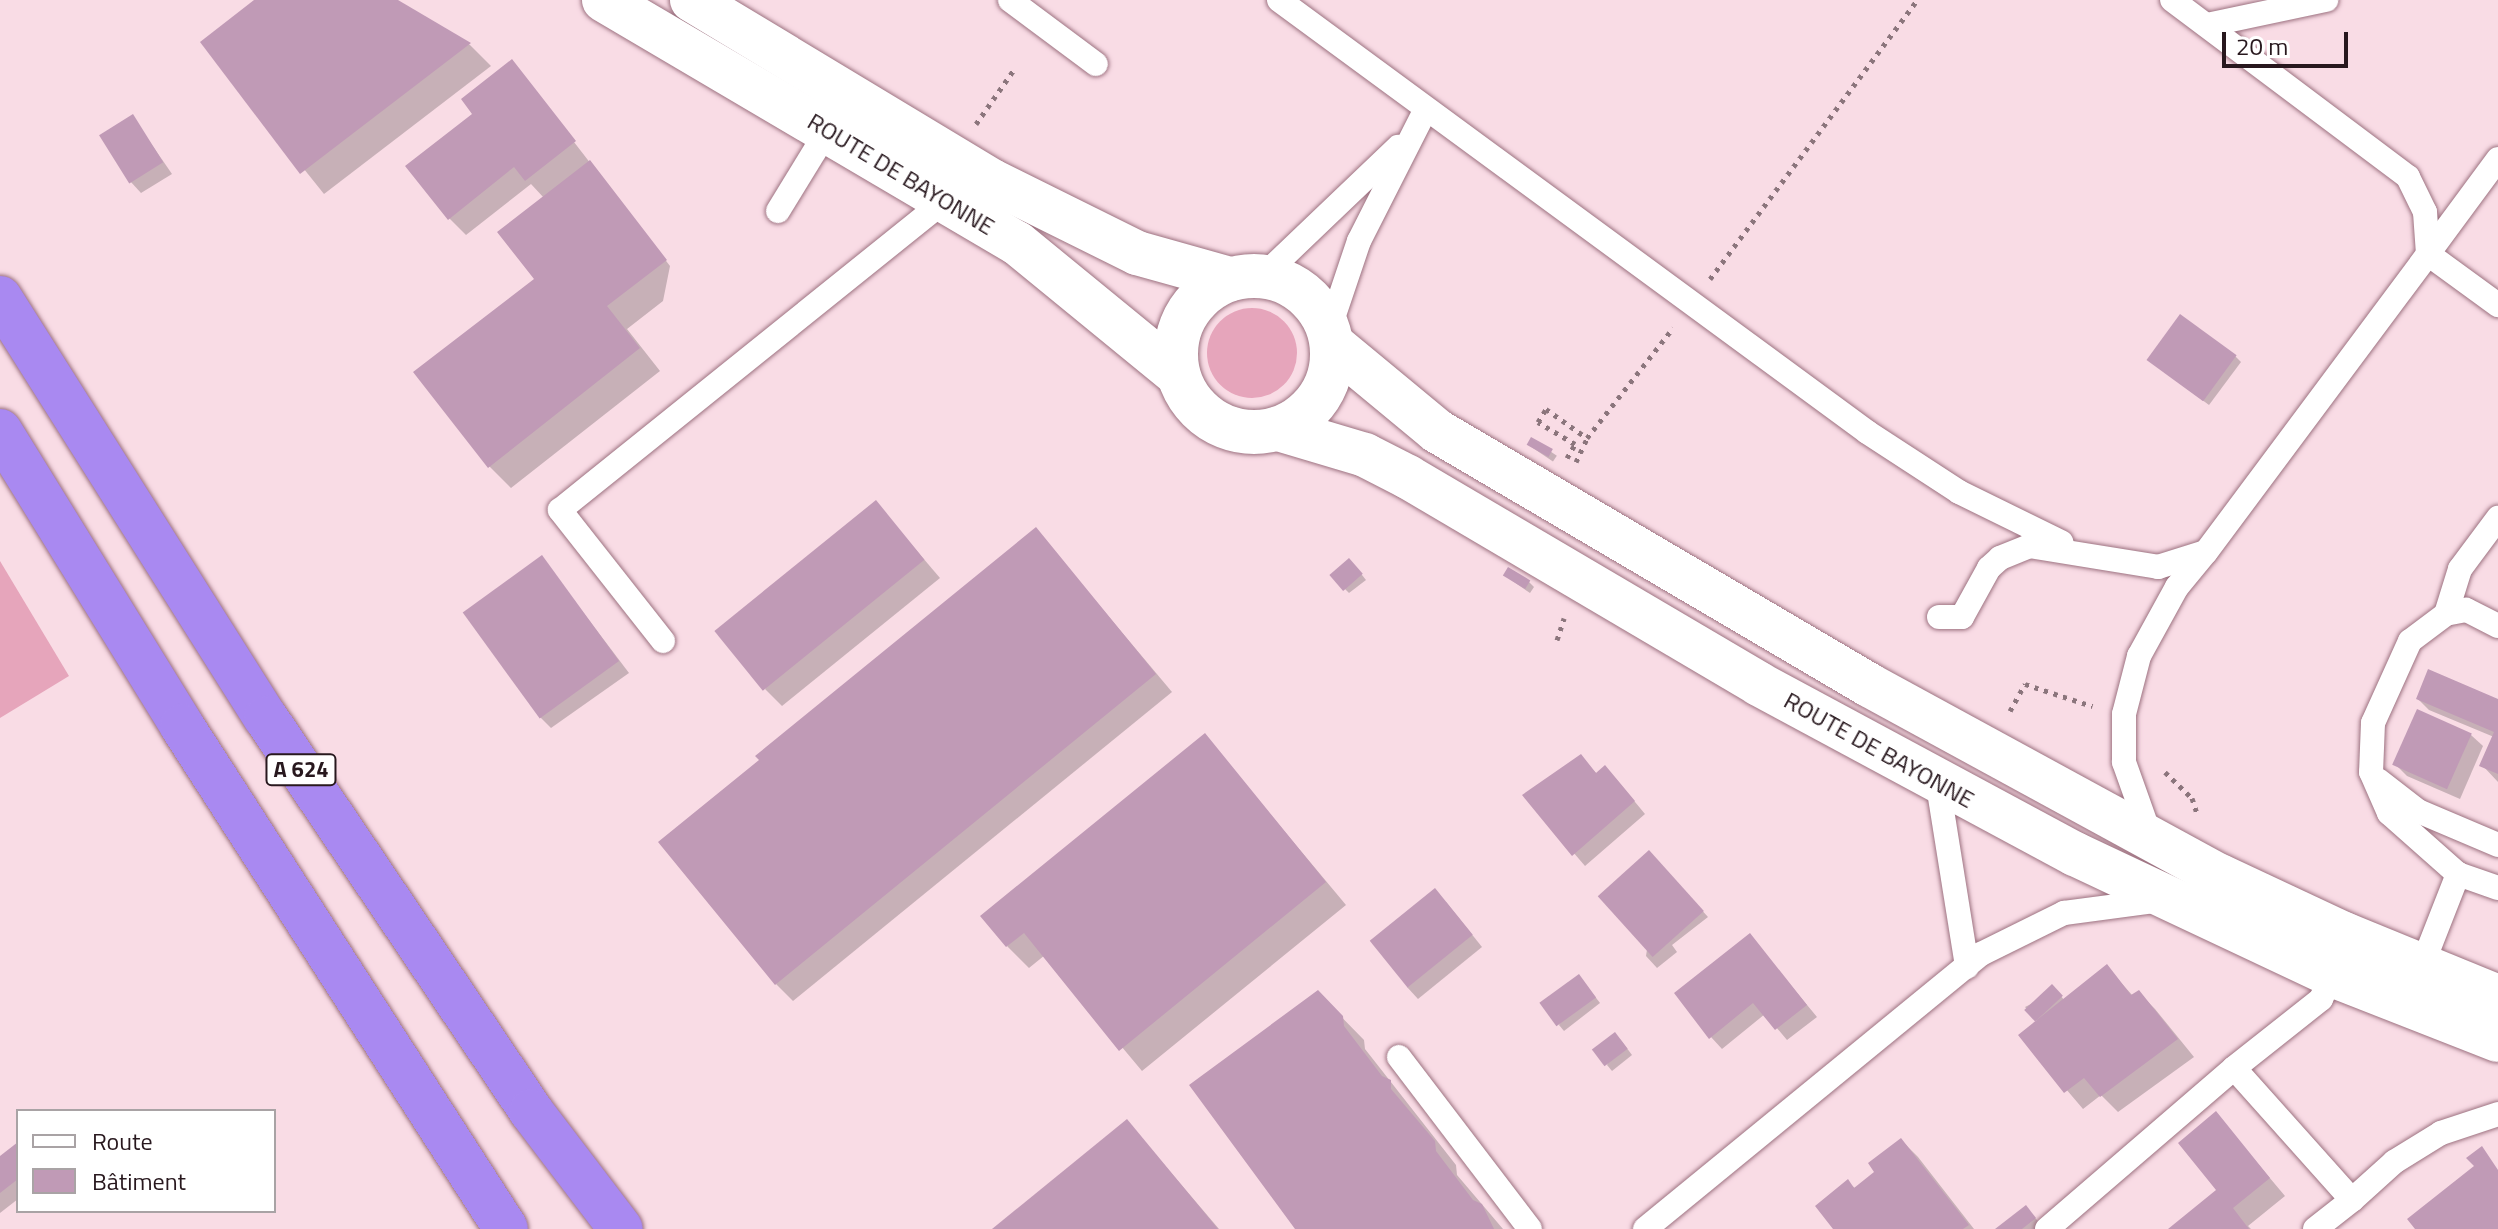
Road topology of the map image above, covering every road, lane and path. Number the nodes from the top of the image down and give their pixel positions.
1 (604, 0) edge
2 (692, 0) edge
3 (1010, 0) edge
4 (1279, 0) edge
5 (1917, 0) edge
6 (2172, 0) edge
7 (2326, 0) edge
8 (2207, 25) junction
9 (1096, 64) dead end
10 (1015, 68) dead end
11 (1426, 109) junction
12 (827, 131) junction
13 (1411, 134) junction
14 (953, 158) junction
15 (2498, 159) edge
16 (944, 201) junction
17 (778, 211) dead end
18 (2428, 254) junction
19 (1246, 277) junction
20 (0, 298) edge
21 (1692, 304) junction
22 (2498, 305) edge
23 (1330, 337) junction
24 (1178, 375) junction
25 (1278, 429) junction
26 (0, 431) edge
27 (1587, 438) junction
28 (1560, 469) dead end
29 (1570, 476) dead end
30 (2498, 518) edge
31 (2206, 552) junction
32 (2099, 560) junction
33 (2446, 614) junction
34 (1939, 617) dead end
35 (2498, 626) edge
36 (663, 641) dead end
37 (2371, 772) junction
38 (1938, 785) junction
39 (2152, 840) junction
40 (2498, 845) edge
41 (2458, 874) junction
42 (2498, 888) edge
43 (2166, 900) junction
44 (1967, 967) junction
45 (2332, 975) junction
46 (2414, 985) junction
47 (2498, 997) edge
48 (2498, 1040) edge
49 (1399, 1057) dead end
50 (2234, 1068) junction
51 (2498, 1114) edge
52 (477, 1183) junction
53 (2352, 1200) junction
54 (506, 1229) edge
55 (514, 1229) edge
56 (621, 1229) edge
57 (1530, 1229) edge
58 (1645, 1229) edge
59 (2047, 1229) edge
60 (2315, 1229) edge

1 - 12 street, ROUTE DE BAYONNE
2 - 14 street, ROUTE DE BAYONNE
3 - 9 lane
4 - 11 lane
5 - 21 path
6 - 8 lane
7 - 8 lane
8 - 18 lane
10 - 14 path
11 - 13 lane
11 - 21 lane
12 - 16 street, ROUTE DE BAYONNE
12 - 17 lane
13 - 19 lane
13 - 23 lane
14 - 19 street, ROUTE DE BAYONNE
15 - 18 lane
16 - 24 street, ROUTE DE BAYONNE
16 - 36 lane
18 - 22 lane
18 - 31 lane
19 - 23 street, ROUTE DE BAYONNE
19 - 24 street
20 - 56 highway, A 624
21 - 27 path
21 - 32 lane
23 - 25 street
23 - 39 street, ROUTE DE BAYONNE
24 - 25 street, ROUTE DE BAYONNE
25 - 38 street, ROUTE DE BAYONNE
26 - 52 highway, A 624
27 - 28 path
27 - 29 path
30 - 33 lane
31 - 32 lane
31 - 39 lane
32 - 34 lane
33 - 35 lane
33 - 37 lane
37 - 40 lane
37 - 41 lane
38 - 43 street, ROUTE DE BAYONNE
38 - 44 lane
39 - 46 street, ROUTE DE BAYONNE
41 - 42 lane
41 - 46 lane
43 - 44 lane
43 - 45 street, ROUTE DE BAYONNE
44 - 58 lane
45 - 46 street, ROUTE DE BAYONNE
45 - 50 lane
46 - 47 street, ROUTE DE BAYONNE
46 - 48 street, ROUTE DE BAYONNE
49 - 57 lane
50 - 53 lane
50 - 59 lane
51 - 53 lane
52 - 54 highway
52 - 55 highway, A 624
53 - 60 lane

